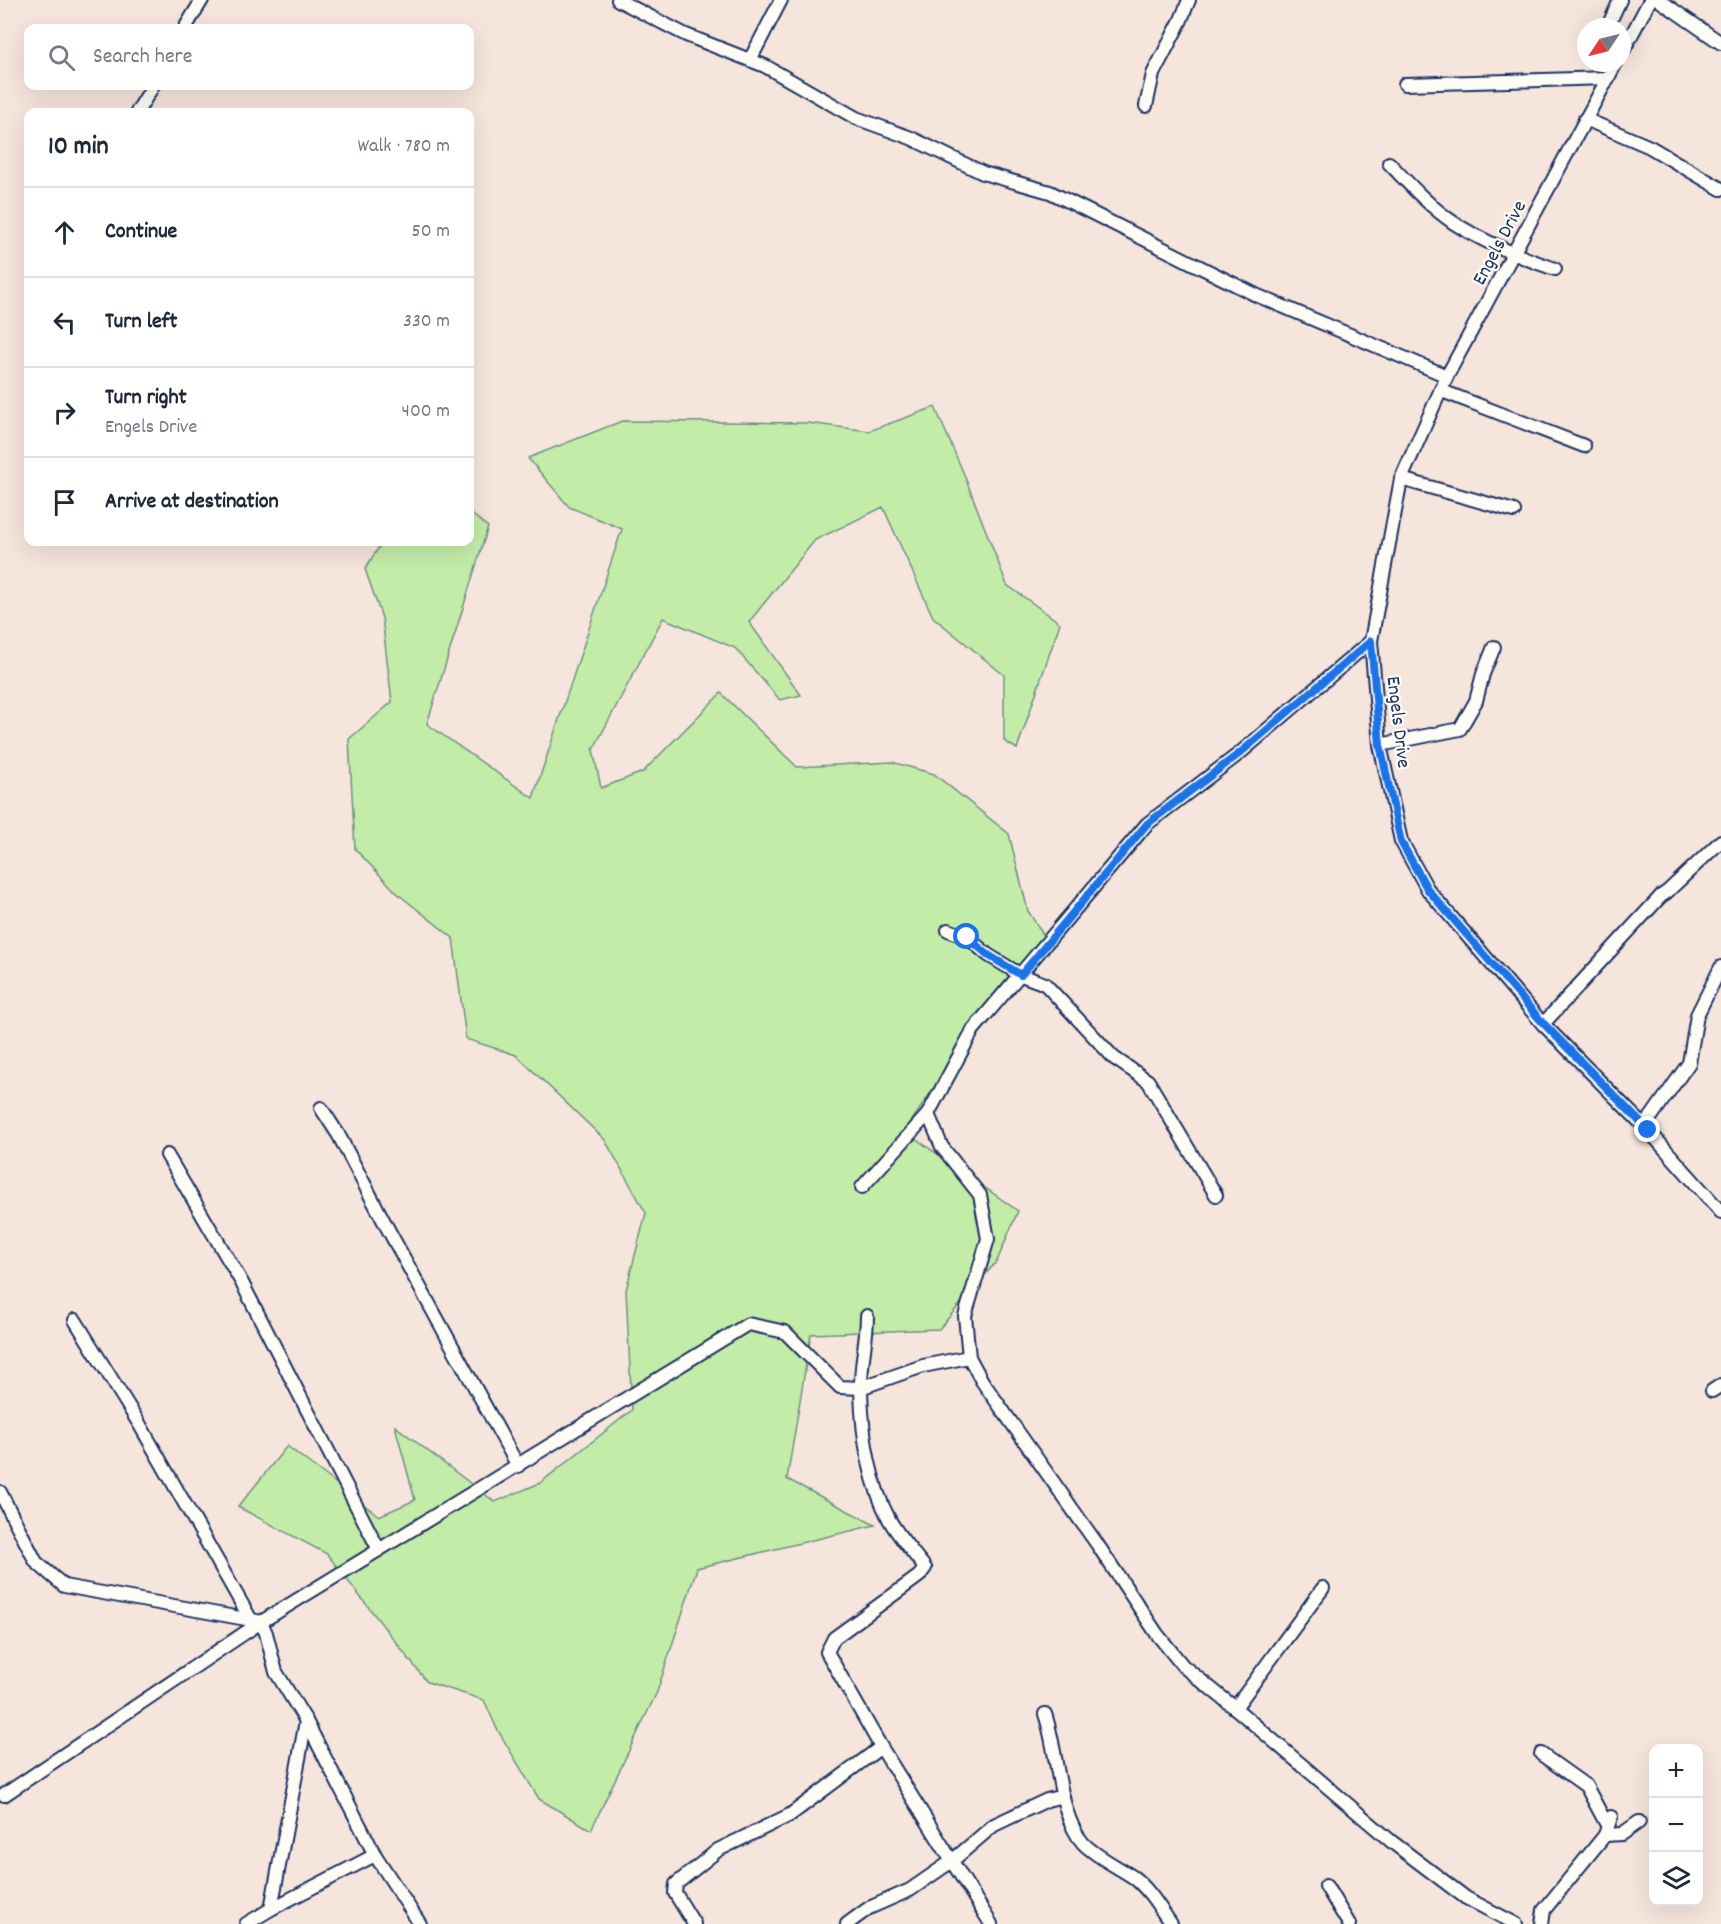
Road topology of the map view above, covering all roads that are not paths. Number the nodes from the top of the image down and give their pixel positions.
1 (202, 0) edge
2 (618, 0) edge
3 (781, 0) edge
4 (1189, 0) edge
5 (1620, 0) edge
6 (1650, 0) edge
7 (1659, 0) edge
8 (1612, 18) edge
9 (187, 24) edge
10 (1631, 36) edge
11 (1721, 44) edge
12 (750, 60) junction
13 (1611, 72) edge
14 (1608, 78) junction
15 (1405, 84) dead end
16 (151, 90) edge
17 (1146, 106) dead end
18 (139, 108) edge
19 (1585, 119) junction
20 (1389, 163) dead end
21 (1721, 189) edge
22 (1514, 255) junction
23 (1555, 269) dead end
24 (1448, 376) junction
25 (1442, 391) junction
26 (1584, 446) dead end
27 (1401, 479) junction
28 (1514, 511) dead end
29 (1371, 641) junction
30 (1494, 647) dead end
31 (1380, 745) junction
32 (1721, 841) edge
33 (948, 930) dead end
34 (1721, 967) edge
35 (1021, 975) junction
36 (1543, 1023) junction
37 (321, 1108) dead end
38 (928, 1114) junction
39 (1644, 1127) junction
40 (166, 1155) dead end
41 (862, 1186) dead end
42 (1216, 1195) dead end
43 (1721, 1212) edge
44 (867, 1316) dead end
45 (75, 1320) dead end
46 (969, 1357) junction
47 (860, 1388) junction
48 (518, 1466) junction
49 (0, 1492) edge
50 (379, 1550) junction
51 (1323, 1588) dead end
52 (256, 1621) junction
53 (1235, 1708) junction
54 (1045, 1714) dead end
55 (306, 1721) junction
56 (881, 1747) junction
57 (1541, 1754) dead end
58 (4, 1795) dead end
59 (1063, 1796) junction
60 (1639, 1822) dead end
61 (1608, 1826) junction
62 (375, 1856) junction
63 (952, 1861) junction
64 (1326, 1886) dead end
65 (271, 1909) junction
66 (246, 1924) edge
67 (420, 1924) edge
68 (694, 1924) edge
69 (847, 1924) edge
70 (991, 1924) edge
71 (1171, 1924) edge
72 (1349, 1924) edge
73 (1516, 1924) edge
74 (1542, 1924) edge

1 - 9 street
2 - 12 street
3 - 12 street
4 - 17 street
5 - 8 street
6 - 10 street
7 - 11 street
12 - 24 street
13 - 14 street, Engels Drive
14 - 15 street
14 - 19 street, Engels Drive
16 - 18 street
19 - 21 street
19 - 22 street, Engels Drive
20 - 22 street
22 - 23 street
22 - 24 street, Engels Drive
24 - 25 street, Engels Drive
25 - 26 street
25 - 27 street, Engels Drive
27 - 28 street
27 - 29 street, Engels Drive
29 - 31 street, Engels Drive
29 - 35 street
30 - 31 street
31 - 36 street, Engels Drive
32 - 36 street
33 - 35 street
34 - 39 street
35 - 38 street
35 - 42 street
36 - 39 street, Engels Drive
37 - 48 street
38 - 41 street
38 - 46 street
39 - 43 street, Engels Drive
40 - 50 street
44 - 47 street
45 - 52 street
46 - 47 street
46 - 53 street
47 - 48 street
47 - 56 street
48 - 50 street
49 - 52 street
50 - 52 street
51 - 53 street
52 - 55 street
52 - 58 street
53 - 73 street
54 - 59 street
55 - 62 street
55 - 65 street
56 - 63 street
56 - 68 street
57 - 61 street
59 - 63 street
59 - 71 street
60 - 61 street
61 - 74 street
62 - 65 street
62 - 67 street
63 - 69 street
63 - 70 street
64 - 72 street
65 - 66 street

